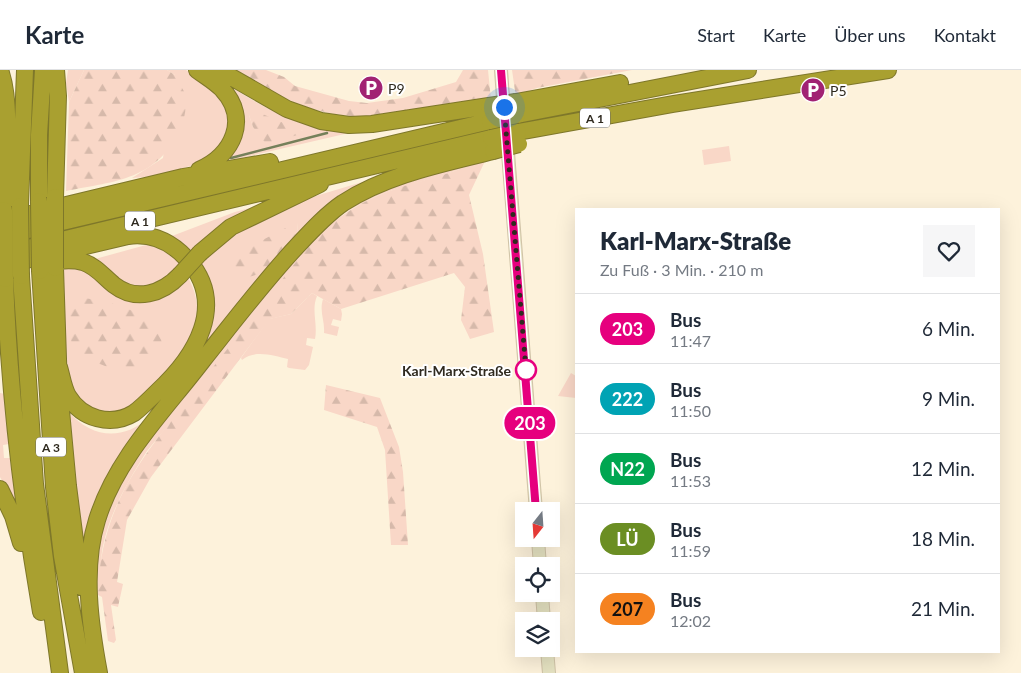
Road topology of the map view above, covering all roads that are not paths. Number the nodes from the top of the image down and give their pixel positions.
1 (0, 70) edge
2 (11, 70) edge
3 (25, 70) edge
4 (43, 70) edge
5 (56, 70) edge
6 (63, 70) edge
7 (197, 70) edge
8 (219, 70) edge
9 (501, 70) edge
10 (748, 70) edge
11 (888, 70) edge
12 (58, 96) junction
13 (490, 114) junction
14 (6, 126) junction
15 (392, 143) junction
16 (492, 145) junction
17 (337, 173) junction
18 (183, 178) junction
19 (47, 199) junction
20 (8, 212) edge
21 (0, 237) edge
22 (0, 254) edge
23 (48, 269) junction
24 (6, 274) edge
25 (7, 343) junction
26 (59, 367) junction
27 (0, 383) edge
28 (0, 489) edge
29 (535, 502) edge
30 (47, 616) junction
31 (85, 627) junction
32 (548, 657) edge
33 (60, 673) edge
34 (83, 673) edge
35 (99, 673) edge
36 (549, 673) edge

1 - 14 highway
2 - 14 highway
3 - 20 highway
4 - 19 highway, A 3
5 - 12 highway
6 - 12 highway
7 - 18 highway
8 - 13 highway
9 - 29 main road
10 - 13 highway, bridge
11 - 16 highway, A 1, bridge
12 - 19 highway
13 - 15 highway, A 1
14 - 20 highway
15 - 18 highway
15 - 21 highway, A 1
16 - 17 highway, A 1
16 - 31 highway
17 - 22 highway, A 1
17 - 24 highway, bridge
18 - 20 highway
19 - 23 highway, A 3, bridge
20 - 24 highway, bridge
23 - 26 highway
23 - 31 highway, A 3
24 - 25 highway
24 - 26 highway
24 - 30 highway, A 3
25 - 27 highway
25 - 30 highway
26 - 31 highway
28 - 30 highway
30 - 33 highway
31 - 34 highway, A 3
31 - 35 highway
32 - 36 main road

